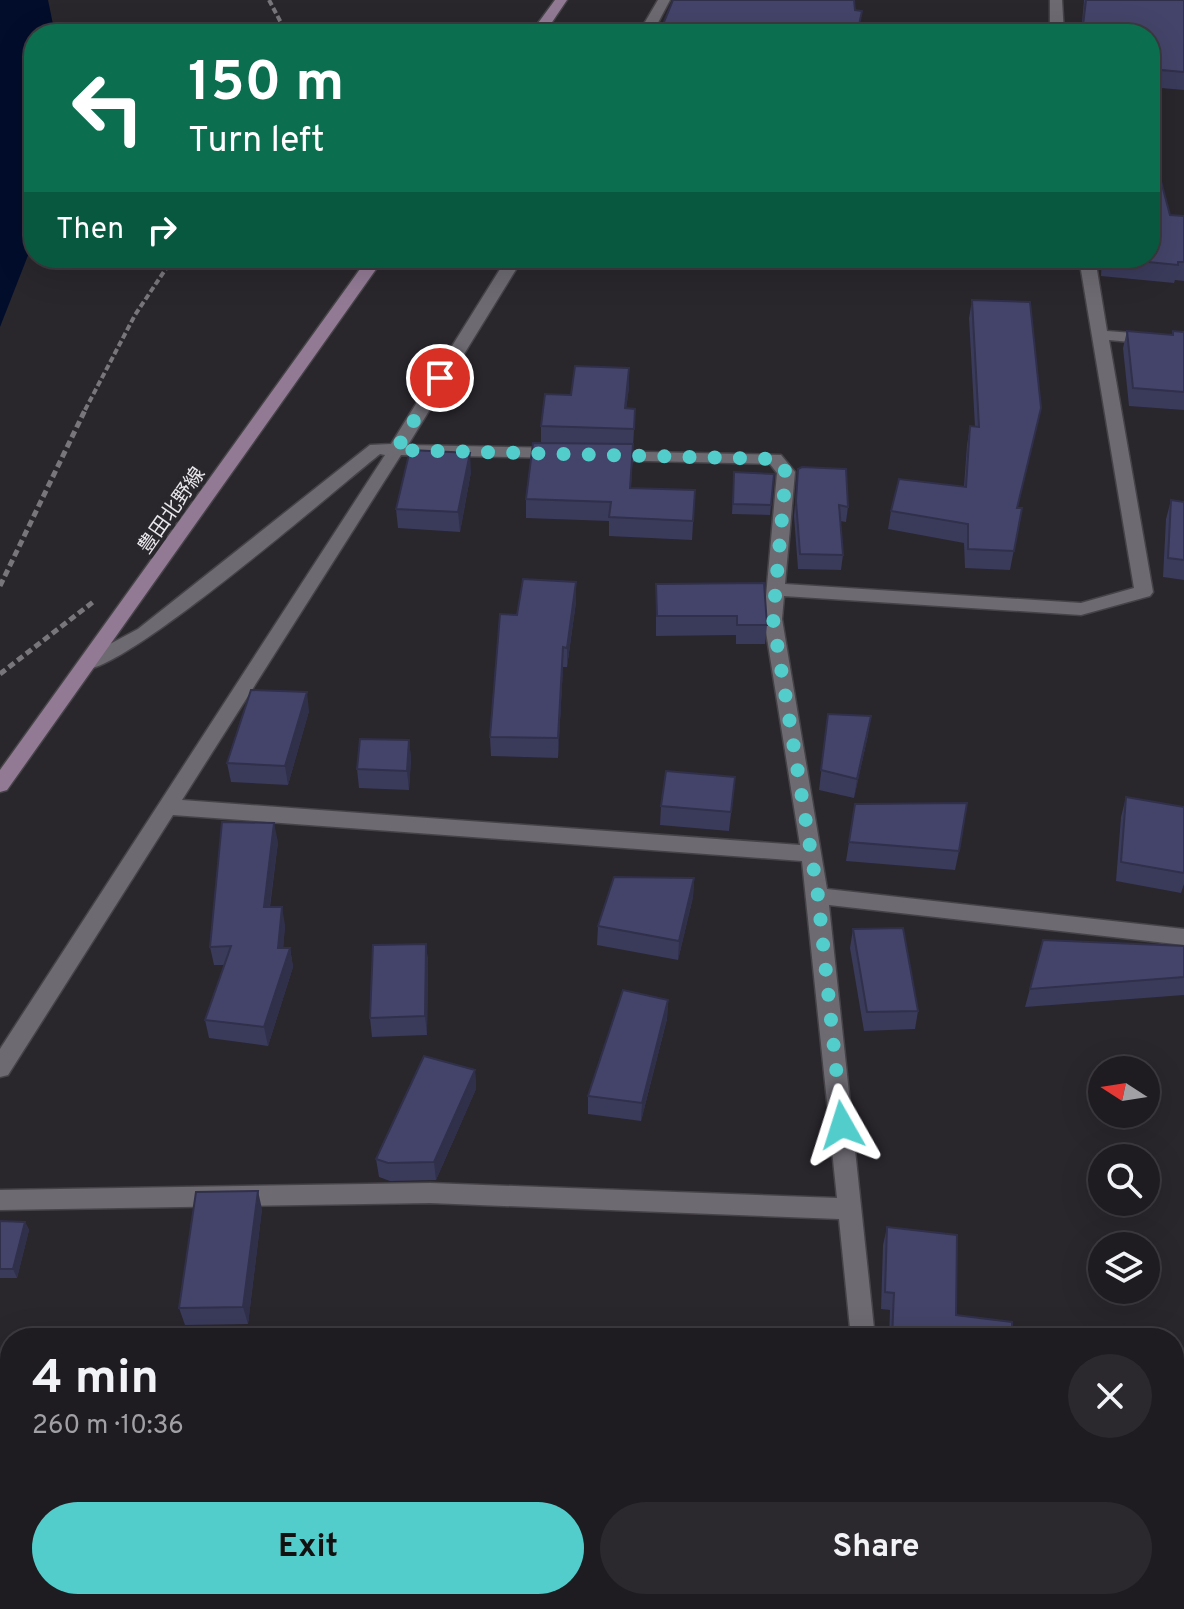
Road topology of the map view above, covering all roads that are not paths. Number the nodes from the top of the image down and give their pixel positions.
1 (561, 0) edge
2 (664, 0) edge
3 (1056, 0) edge
4 (544, 24) edge
5 (651, 24) edge
6 (1057, 24) edge
7 (369, 268) edge
8 (509, 268) edge
9 (1089, 268) edge
10 (1102, 335) junction
11 (1184, 342) edge
12 (396, 450) junction
13 (776, 589) junction
14 (89, 664) junction
15 (0, 785) edge
16 (170, 807) junction
17 (811, 854) junction
18 (818, 896) junction
19 (1184, 937) edge
20 (0, 1068) edge
21 (0, 1200) edge
22 (851, 1209) junction
23 (862, 1328) edge

1 - 4 main road
2 - 5 street
3 - 6 street
7 - 14 main road, 豊田北野線
8 - 12 street
9 - 10 street
10 - 11 street
10 - 13 street
12 - 13 street
12 - 14 street
12 - 16 street
13 - 17 street
14 - 15 main road, 豊田北野線
16 - 17 street
16 - 20 street
17 - 18 street
18 - 19 street
18 - 22 street
21 - 22 street
22 - 23 street

